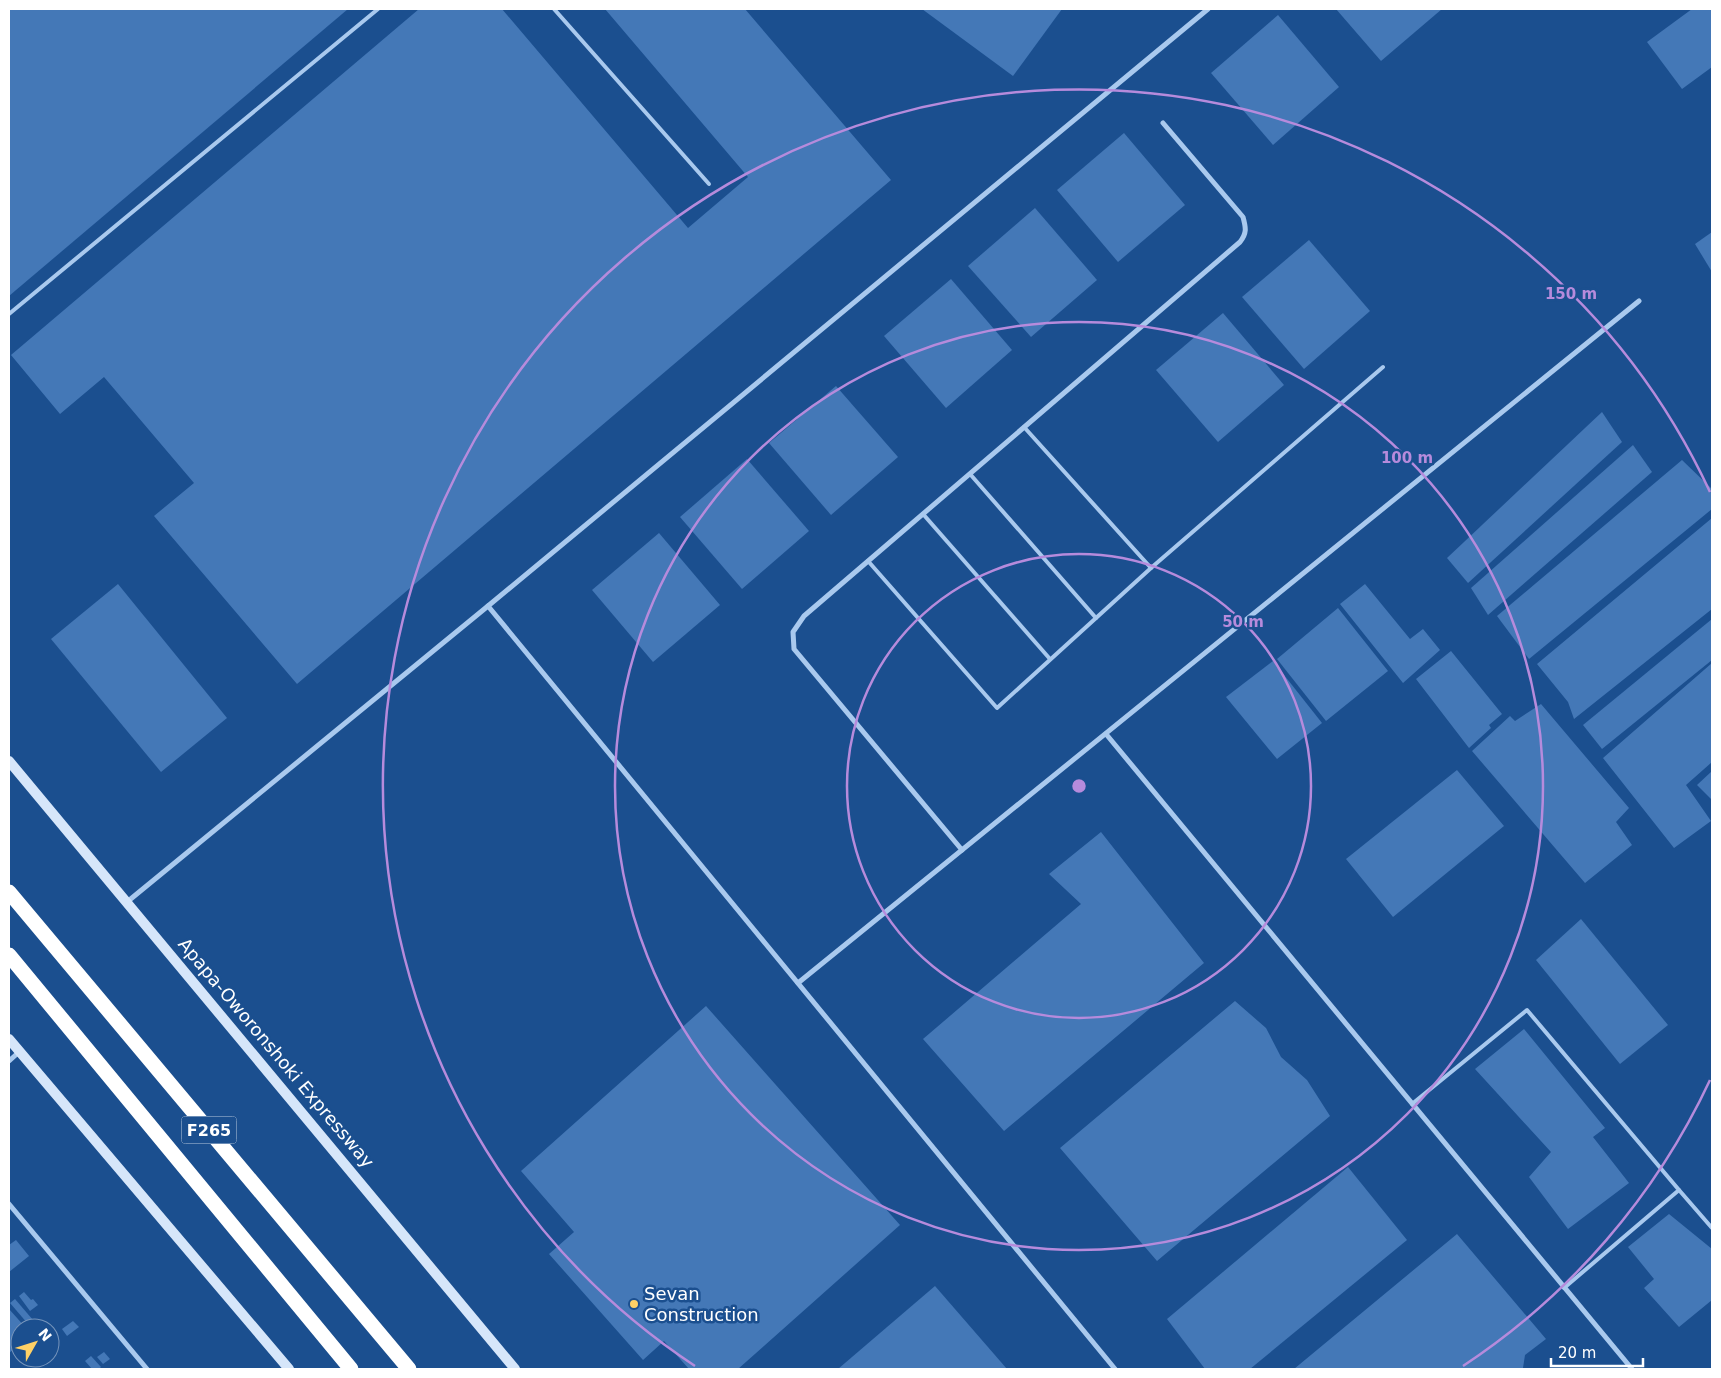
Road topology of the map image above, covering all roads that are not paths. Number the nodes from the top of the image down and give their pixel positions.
1 (378, 9) edge
2 (554, 9) edge
3 (1208, 9) edge
4 (1163, 123) dead end
5 (709, 184) dead end
6 (1639, 301) dead end
7 (9, 314) edge
8 (1383, 367) dead end
9 (1024, 427) junction
10 (970, 474) junction
11 (923, 514) junction
12 (868, 561) junction
13 (1151, 568) junction
14 (488, 606) junction
15 (1096, 618) junction
16 (1050, 659) junction
17 (1106, 734) junction
18 (9, 761) edge
19 (962, 850) junction
20 (9, 892) edge
21 (127, 903) junction
22 (9, 955) edge
23 (798, 983) junction
24 (9, 1039) edge
25 (20, 1052) junction
26 (9, 1061) edge
27 (1412, 1104) junction
28 (1680, 1190) junction
29 (9, 1204) edge
30 (1712, 1228) edge
31 (1564, 1288) junction
32 (148, 1369) edge
33 (289, 1369) edge
34 (351, 1369) edge
35 (410, 1369) edge
36 (515, 1369) edge
37 (1115, 1369) edge
38 (1632, 1369) edge

1 - 7 lane
2 - 5 lane
3 - 14 street
4 - 9 street
6 - 17 street
8 - 13 lane
9 - 10 street
9 - 13 lane
10 - 11 street
10 - 15 lane
11 - 12 street
11 - 16 lane
12 - 16 lane
12 - 19 street
13 - 15 lane
14 - 21 street
14 - 23 street
15 - 16 lane
17 - 19 street
17 - 27 street
18 - 21 main road, Apapa-Oworonshoki Expressway
19 - 23 street
20 - 35 highway, F265
21 - 36 main road, Apapa-Oworonshoki Expressway
22 - 34 highway, F265
23 - 37 street
24 - 25 main road
25 - 26 street
25 - 33 main road
27 - 28 lane
27 - 31 street
28 - 30 lane
28 - 31 lane
29 - 32 street
31 - 38 street

